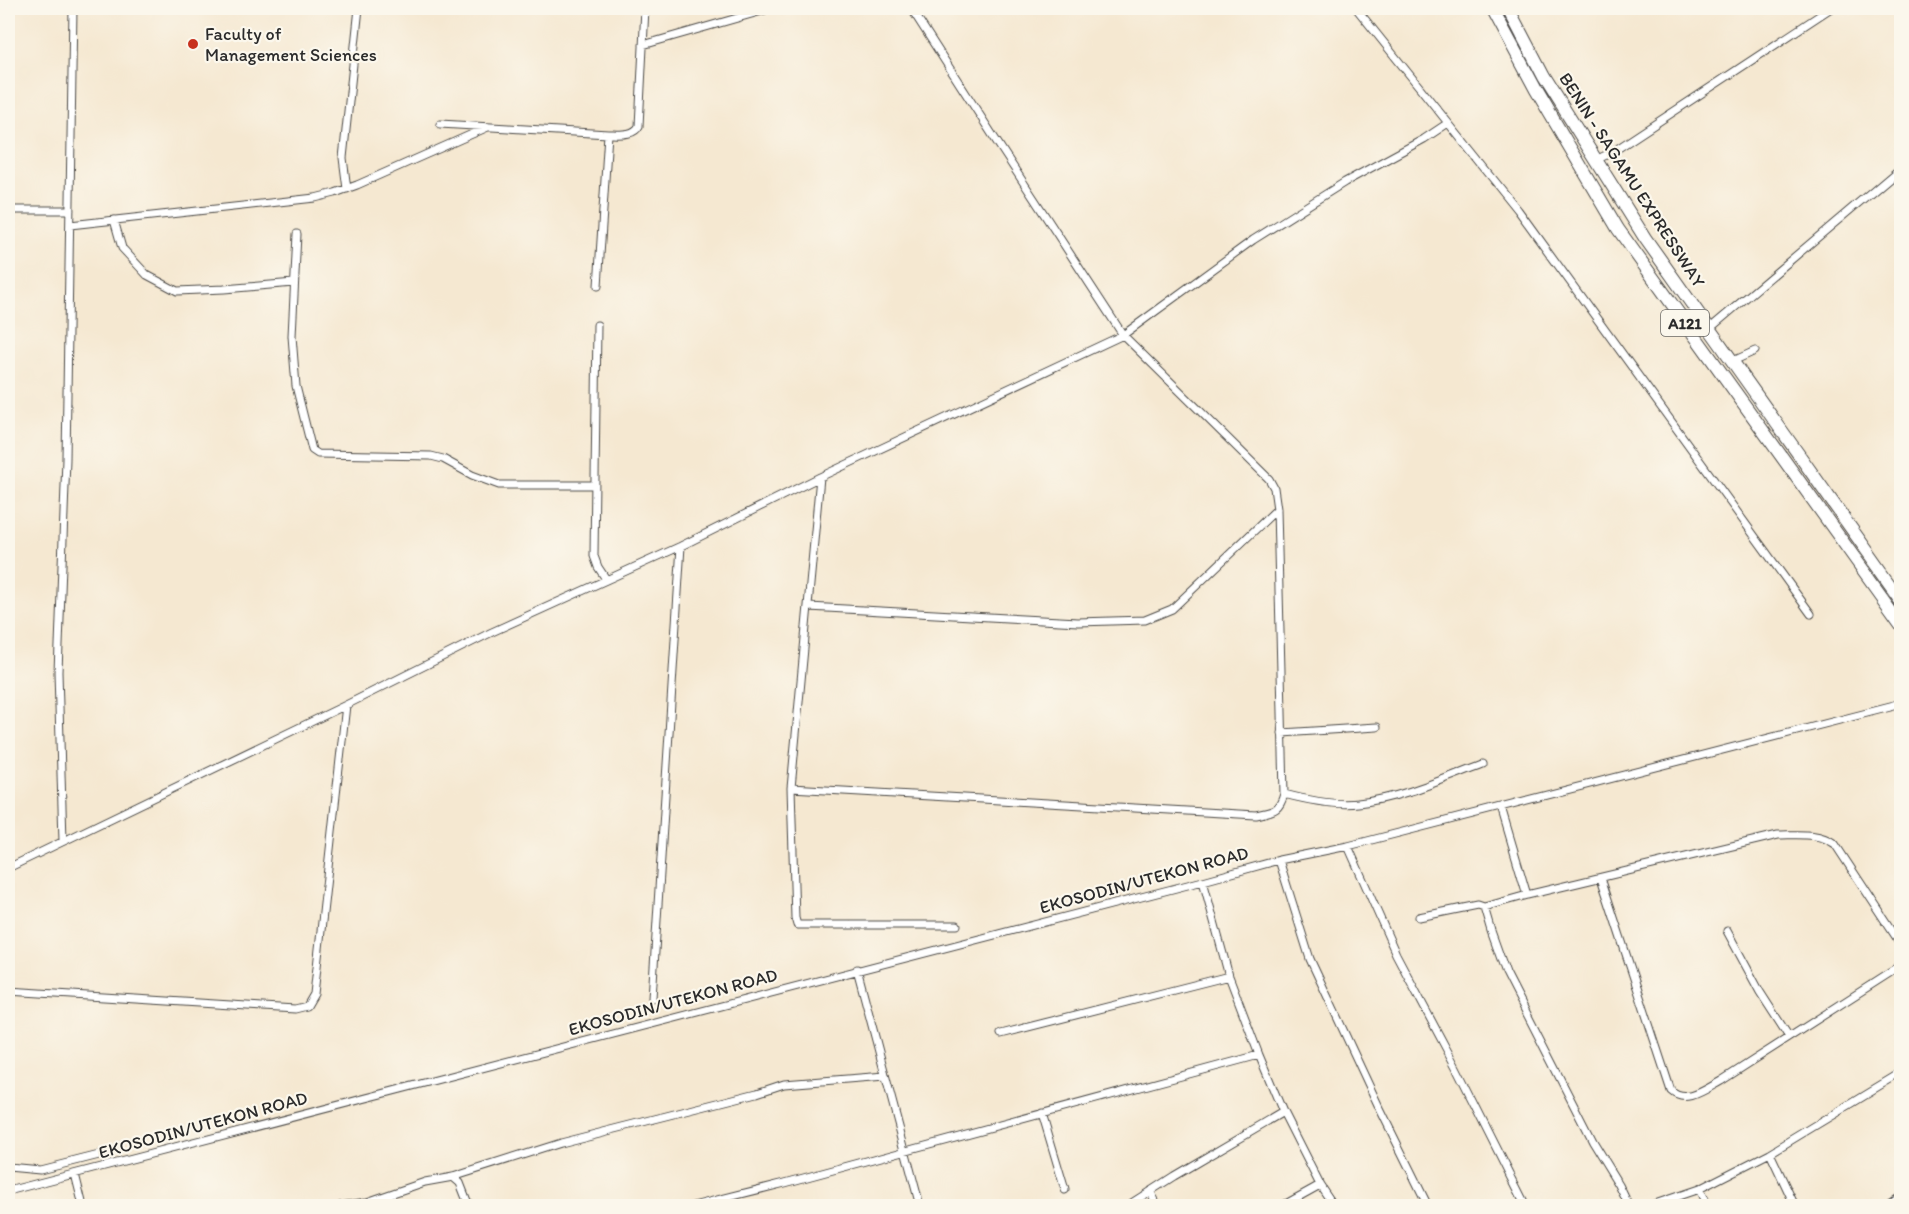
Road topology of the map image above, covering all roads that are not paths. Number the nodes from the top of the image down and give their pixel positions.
1 (73, 8) edge
2 (359, 8) edge
3 (645, 8) edge
4 (772, 8) edge
5 (911, 8) edge
6 (1356, 8) edge
7 (1492, 8) edge
8 (1508, 8) edge
9 (1831, 8) edge
10 (644, 45) junction
11 (1448, 123) junction
12 (440, 124) dead end
13 (488, 127) junction
14 (608, 134) junction
15 (1596, 160) junction
16 (1902, 166) edge
17 (347, 189) junction
18 (1617, 195) junction
19 (1604, 204) junction
20 (8, 210) edge
21 (70, 210) junction
22 (114, 220) junction
23 (70, 225) junction
24 (297, 234) dead end
25 (294, 283) junction
26 (598, 286) dead end
27 (597, 325) dead end
28 (1708, 330) junction
29 (1123, 334) junction
30 (1755, 351) dead end
31 (1731, 362) junction
32 (820, 477) junction
33 (594, 485) junction
34 (1277, 509) junction
35 (681, 546) junction
36 (606, 579) junction
37 (1902, 600) edge
38 (809, 607) junction
39 (1811, 615) dead end
40 (1902, 624) edge
41 (1902, 704) edge
42 (346, 705) junction
43 (1377, 727) dead end
44 (1282, 733) junction
45 (1483, 764) dead end
46 (791, 788) junction
47 (1284, 794) junction
48 (1501, 807) junction
49 (63, 841) junction
50 (1348, 846) junction
51 (1279, 860) junction
52 (8, 868) edge
53 (1601, 878) junction
54 (1203, 881) junction
55 (1527, 895) junction
56 (1484, 906) junction
57 (1419, 917) dead end
58 (957, 925) dead end
59 (1726, 931) dead end
60 (1902, 946) edge
61 (1902, 964) edge
62 (858, 969) junction
63 (1228, 976) junction
64 (8, 991) edge
65 (652, 998) dead end
66 (1001, 1034) dead end
67 (1789, 1037) junction
68 (1258, 1055) junction
69 (1902, 1073) edge
70 (885, 1076) junction
71 (1283, 1112) junction
72 (1042, 1113) junction
73 (905, 1150) junction
74 (107, 1153) dead end
75 (1770, 1153) junction
76 (8, 1167) edge
77 (75, 1174) junction
78 (453, 1177) junction
79 (1320, 1185) junction
80 (1699, 1189) junction
81 (1065, 1190) dead end
82 (8, 1191) edge
83 (1150, 1191) junction
84 (1902, 1192) edge
85 (368, 1204) edge
86 (83, 1206) edge
87 (340, 1206) edge
88 (469, 1206) edge
89 (693, 1206) edge
90 (920, 1206) edge
91 (1127, 1206) edge
92 (1158, 1206) edge
93 (1282, 1206) edge
94 (1334, 1206) edge
95 (1428, 1206) edge
96 (1526, 1206) edge
97 (1629, 1206) edge
98 (1649, 1206) edge
99 (1707, 1206) edge
100 (1795, 1206) edge
101 (1882, 1206) edge

1 - 21 street
2 - 17 street
3 - 10 street
4 - 10 street
5 - 29 street
6 - 11 street
7 - 19 highway, A121
8 - 15 highway, BENIN - SAGAMU EXPRESSWAY / A121
9 - 15 street
10 - 14 street
11 - 29 street
11 - 39 street
12 - 13 street
13 - 14 street
13 - 17 street
14 - 26 street
15 - 18 highway, BENIN - SAGAMU EXPRESSWAY / A121
16 - 28 street
17 - 22 street
18 - 19 highway
18 - 28 highway, BENIN - SAGAMU EXPRESSWAY / A121
19 - 40 highway, A121
20 - 21 street
21 - 23 street
22 - 23 street
22 - 25 street
23 - 49 street
24 - 25 street
25 - 33 street
27 - 33 street
28 - 31 highway, BENIN - SAGAMU EXPRESSWAY / A121
29 - 32 street
29 - 34 street
30 - 31 street
31 - 37 highway, BENIN - SAGAMU EXPRESSWAY / A121
32 - 35 street
32 - 38 street
33 - 36 street
34 - 38 street
34 - 44 street
35 - 36 street
35 - 65 street
36 - 42 street
38 - 46 street
41 - 48 street, EKOSODIN/UTEKON ROAD
42 - 49 street
42 - 64 street
43 - 44 street
44 - 47 street
45 - 47 street
46 - 47 street
46 - 58 street
48 - 50 street, EKOSODIN/UTEKON ROAD
48 - 55 street
49 - 52 street
50 - 51 street, EKOSODIN/UTEKON ROAD
50 - 96 street
51 - 54 street, EKOSODIN/UTEKON ROAD
51 - 95 street
53 - 55 street
53 - 60 street
53 - 67 street
54 - 62 street, EKOSODIN/UTEKON ROAD
54 - 63 street
55 - 56 street
56 - 57 street
56 - 97 street
59 - 67 street
61 - 67 street
62 - 70 street
62 - 77 street, EKOSODIN/UTEKON ROAD
63 - 66 street
63 - 68 street
68 - 71 street
68 - 72 street
69 - 75 street
70 - 73 street
70 - 78 street
71 - 79 street
71 - 83 street
72 - 73 street
72 - 81 street
73 - 89 street
73 - 90 street
74 - 76 street
75 - 80 street
75 - 100 street
77 - 82 street, EKOSODIN/UTEKON ROAD
77 - 86 street
78 - 85 street
78 - 88 street
79 - 93 street
79 - 94 street
80 - 98 street
80 - 99 street
83 - 91 street
83 - 92 street
84 - 101 street
85 - 87 street

